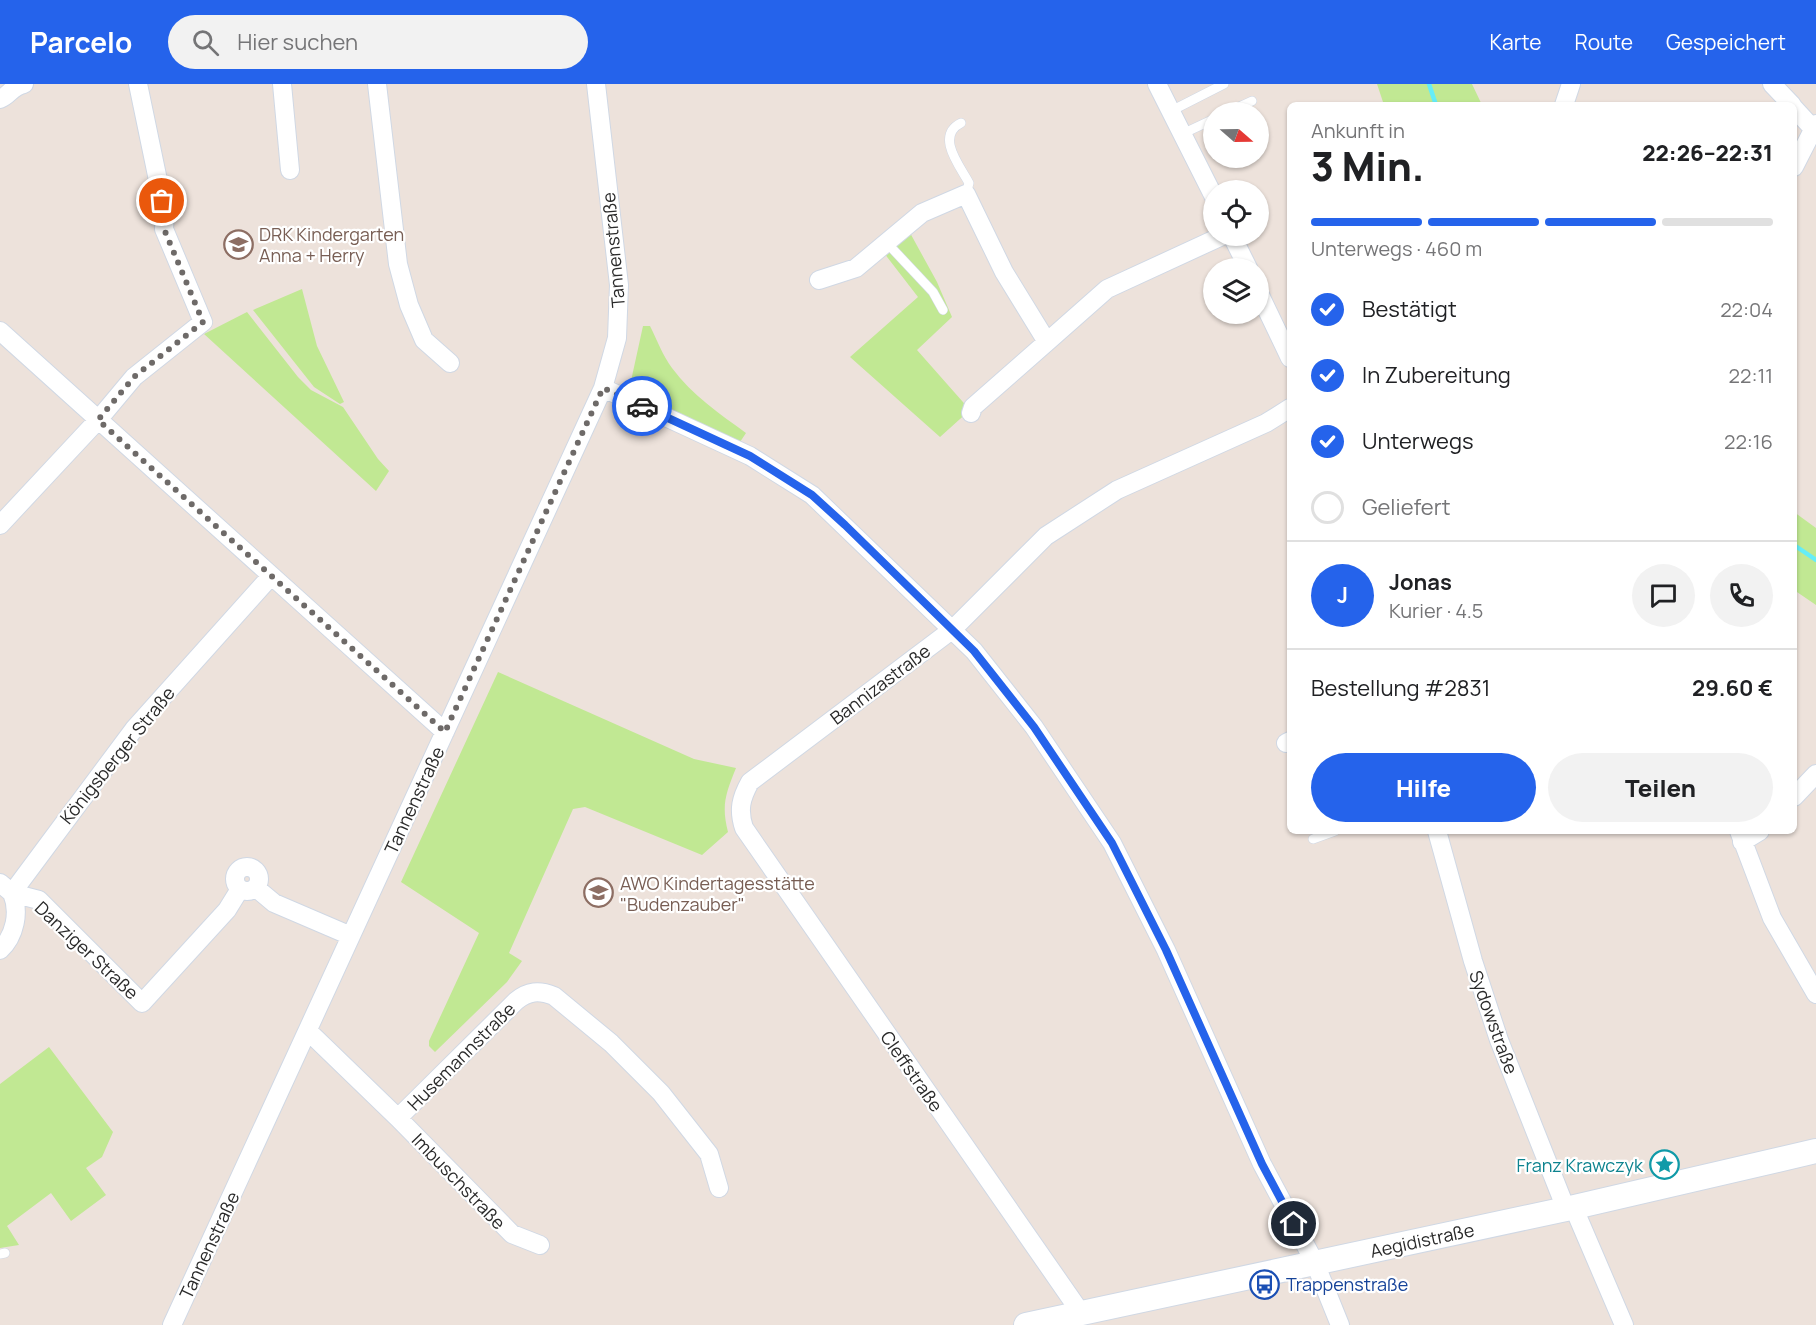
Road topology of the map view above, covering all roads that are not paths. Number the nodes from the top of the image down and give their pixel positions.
1 (24, 84) edge
2 (138, 84) edge
3 (282, 84) edge
4 (377, 84) edge
5 (596, 84) edge
6 (1157, 84) edge
7 (1224, 84) edge
8 (1570, 84) edge
9 (1772, 84) edge
10 (0, 99) edge
11 (1565, 102) edge
12 (1789, 102) edge
13 (1797, 110) edge
14 (1171, 111) junction
15 (961, 123) dead end
16 (1203, 124) edge
17 (1815, 128) edge
18 (1182, 134) junction
19 (1797, 161) edge
20 (290, 170) dead end
21 (1205, 180) edge
22 (966, 194) junction
23 (887, 243) junction
24 (1203, 245) edge
25 (819, 280) dead end
26 (943, 310) dead end
27 (1269, 314) edge
28 (0, 331) edge
29 (1047, 342) junction
30 (1287, 352) edge
31 (450, 363) dead end
32 (603, 388) junction
33 (1287, 410) edge
34 (970, 413) dead end
35 (98, 420) junction
36 (0, 525) edge
37 (271, 576) junction
38 (953, 629) junction
39 (445, 732) junction
40 (1816, 774) edge
41 (1797, 794) edge
42 (744, 828) joint
43 (1327, 834) edge
44 (1438, 834) edge
45 (1740, 836) edge
46 (1313, 839) dead end
47 (6, 888) edge
48 (351, 936) junction
49 (0, 950) edge
50 (1816, 994) edge
51 (308, 1031) junction
52 (398, 1118) junction
53 (1816, 1151) edge
54 (719, 1188) dead end
55 (1569, 1207) junction
56 (540, 1245) dead end
57 (1315, 1263) junction
58 (1081, 1313) junction
59 (172, 1325) edge
60 (1026, 1325) edge
61 (1340, 1325) edge
62 (1624, 1325) edge

1 - 10 street
2 - 35 street
3 - 20 street
4 - 31 street
5 - 32 street, Tannenstraße
6 - 14 street
7 - 14 lane
8 - 11 street
9 - 12 street
13 - 17 street
14 - 18 street
15 - 22 lane
16 - 18 lane
17 - 19 street
18 - 21 street
22 - 23 street
22 - 29 street
23 - 25 street
23 - 26 lane
24 - 29 street
27 - 30 street
28 - 35 street
29 - 34 street
32 - 38 street
32 - 39 street, Tannenstraße
33 - 38 street, Bannizastraße
35 - 36 street
35 - 37 street
37 - 39 street
37 - 47 street, Königsberger Straße
38 - 42 street, Bannizastraße
38 - 57 street
39 - 48 street, Tannenstraße
40 - 41 street
42 - 58 street, Cleffstraße
43 - 46 lane
44 - 55 street, Sydowstraße
45 - 50 street
47 - 48 street, Danziger Straße
47 - 49 street
48 - 51 street, Tannenstraße
51 - 52 street, Imbuschstraße
51 - 59 street, Tannenstraße
52 - 54 street, Husemannstraße
52 - 56 street, Imbuschstraße
53 - 55 street, Aegidistraße
55 - 57 street, Aegidistraße
55 - 62 street, Sydowstraße
57 - 58 street, Aegidistraße
57 - 61 street
58 - 60 street, Aegidistraße

